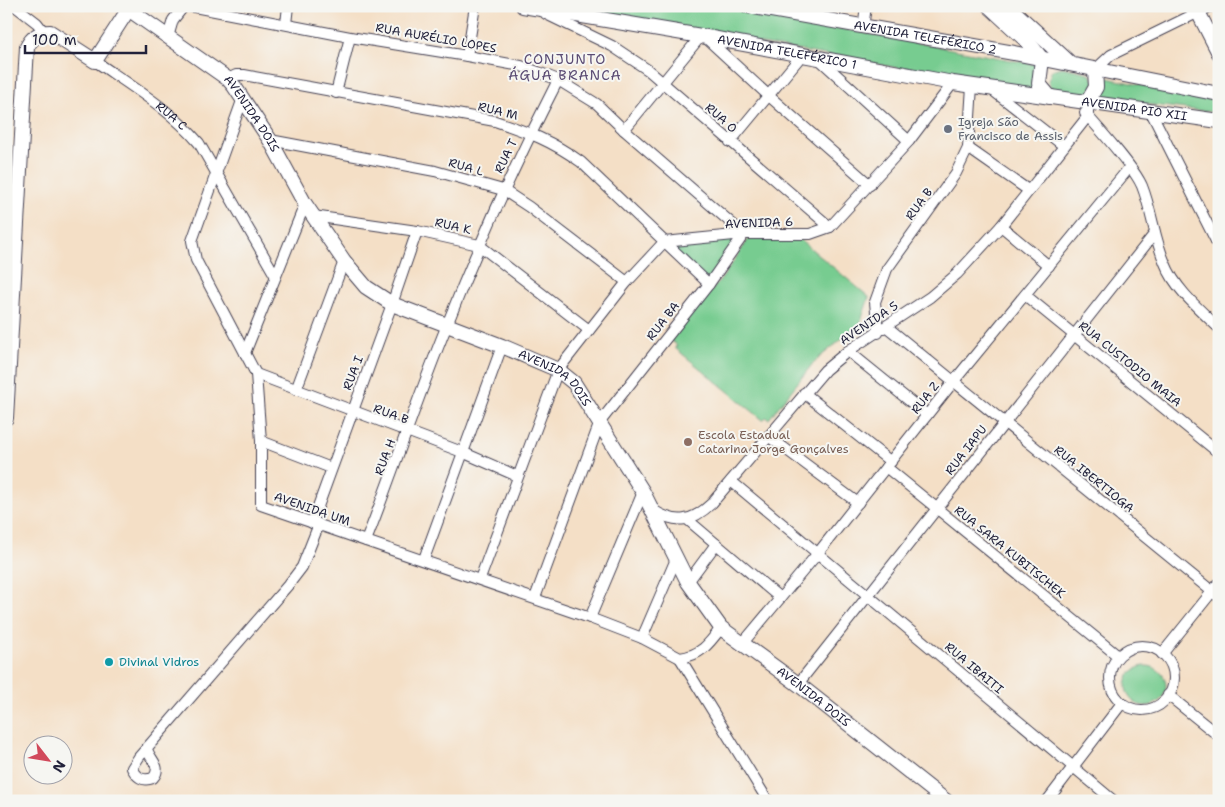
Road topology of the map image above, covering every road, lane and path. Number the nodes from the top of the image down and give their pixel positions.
1 (15, 6) edge
2 (184, 6) edge
3 (188, 6) edge
4 (288, 6) edge
5 (474, 6) edge
6 (749, 6) edge
7 (866, 6) edge
8 (988, 6) edge
9 (1211, 6) edge
10 (126, 8) edge
11 (530, 8) edge
12 (1014, 8) edge
13 (1197, 10) edge
14 (807, 12) edge
15 (585, 18) junction
16 (286, 24) junction
17 (862, 28) junction
18 (44, 32) junction
19 (592, 35) junction
20 (703, 36) junction
21 (168, 37) junction
22 (350, 37) junction
23 (1023, 37) junction
24 (1014, 53) junction
25 (1219, 53) edge
26 (802, 54) junction
27 (467, 56) junction
28 (818, 58) junction
29 (1042, 59) junction
30 (95, 61) junction
31 (845, 63) junction
32 (1072, 65) junction
33 (1095, 70) junction
34 (840, 78) junction
35 (228, 79) junction
36 (558, 80) junction
37 (953, 83) junction
38 (664, 84) junction
39 (972, 86) junction
40 (991, 89) junction
41 (336, 93) junction
42 (1219, 94) edge
43 (769, 96) junction
44 (1050, 97) junction
45 (243, 98) junction
46 (1081, 101) junction
47 (1150, 110) junction
48 (1088, 116) junction
49 (1219, 121) edge
50 (624, 130) junction
51 (531, 133) junction
52 (270, 140) junction
53 (909, 141) junction
54 (730, 142) junction
55 (1064, 146) junction
56 (968, 148) junction
57 (1129, 168) junction
58 (215, 172) junction
59 (870, 185) junction
60 (503, 190) junction
61 (1028, 190) junction
62 (309, 210) junction
63 (1001, 226) junction
64 (830, 227) junction
65 (417, 231) junction
66 (1155, 233) junction
67 (744, 234) junction
68 (664, 242) junction
69 (479, 245) junction
70 (1219, 247) edge
71 (344, 261) junction
72 (1049, 266) junction
73 (275, 275) junction
74 (627, 282) junction
75 (709, 284) junction
76 (1025, 295) junction
77 (392, 304) junction
78 (446, 326) junction
79 (888, 327) junction
80 (1219, 328) edge
81 (589, 330) junction
82 (878, 333) junction
83 (1074, 335) junction
84 (502, 346) junction
85 (848, 352) junction
86 (245, 353) junction
87 (558, 370) junction
88 (256, 374) junction
89 (954, 381) junction
90 (296, 390) junction
91 (804, 393) junction
92 (352, 412) junction
93 (927, 415) junction
94 (6, 418) edge
95 (600, 422) junction
96 (1005, 422) junction
97 (408, 433) junction
98 (768, 436) junction
99 (261, 440) junction
100 (462, 452) junction
101 (1219, 453) edge
102 (889, 465) junction
103 (331, 468) junction
104 (517, 476) junction
105 (731, 481) junction
106 (643, 492) junction
107 (858, 503) junction
108 (936, 508) junction
109 (652, 510) junction
110 (688, 520) junction
111 (316, 524) junction
112 (366, 541) junction
113 (716, 544) junction
114 (818, 553) junction
115 (676, 559) junction
116 (424, 560) junction
117 (480, 579) junction
118 (688, 582) junction
119 (1216, 590) edge
120 (867, 594) junction
121 (535, 598) junction
122 (780, 598) junction
123 (590, 618) junction
124 (721, 628) junction
125 (642, 638) junction
126 (742, 644) junction
127 (1162, 654) junction
128 (1118, 656) junction
129 (680, 658) junction
130 (798, 684) junction
131 (1168, 695) junction
132 (1122, 703) junction
133 (1219, 736) edge
134 (147, 748) junction
135 (1074, 768) junction
136 (768, 801) edge
137 (946, 801) edge
138 (1047, 801) edge
139 (1114, 801) edge

1 - 18 street, RUA C
2 - 21 street
3 - 16 street, RUA AURÉLIO LOPES
4 - 16 street
5 - 27 street
6 - 14 street, AVENIDA TELEFÉRICO 2
7 - 17 street
8 - 23 street
9 - 13 street
10 - 21 street, AVENIDA DOIS
10 - 30 street
11 - 15 street, AVENIDA TELEFÉRICO 1
11 - 19 street, RUA O
12 - 32 street
13 - 25 street
13 - 33 street
14 - 17 street, AVENIDA TELEFÉRICO 2
15 - 19 street
15 - 20 street, AVENIDA TELEFÉRICO 1
16 - 22 street, RUA AURÉLIO LOPES
17 - 24 street, AVENIDA TELEFÉRICO 2
18 - 30 street, RUA C
18 - 94 street
19 - 38 street, RUA O
20 - 26 street, AVENIDA TELEFÉRICO 1
20 - 38 street
20 - 43 street
21 - 35 street, AVENIDA DOIS
22 - 27 street, RUA AURÉLIO LOPES
22 - 41 street
23 - 24 street
23 - 29 street
24 - 29 street, AVENIDA TELEFÉRICO 2
26 - 28 street, AVENIDA TELEFÉRICO 1
26 - 43 street
27 - 36 street, RUA AURÉLIO LOPES
28 - 31 street, AVENIDA TELEFÉRICO 1
28 - 34 street
29 - 32 street
29 - 44 street
30 - 58 street, RUA C
31 - 34 street
31 - 37 street, AVENIDA TELEFÉRICO 1
32 - 33 street
33 - 42 street
33 - 46 street
34 - 53 street
35 - 41 street, RUA M
35 - 45 street, AVENIDA DOIS
36 - 50 street, RUA AURÉLIO LOPES
36 - 51 street, RUA T
37 - 39 street, AVENIDA TELEFÉRICO 1
37 - 53 street
38 - 50 street
38 - 54 street, RUA O
39 - 40 street, AVENIDA TELEFÉRICO 1
39 - 56 street, RUA B
40 - 44 street, AVENIDA TELEFÉRICO 1
40 - 55 street
41 - 51 street, RUA M
43 - 54 street
43 - 59 street
44 - 46 street, AVENIDA PIO XII
45 - 52 street, AVENIDA DOIS
45 - 58 street, AVENIDA UM
46 - 47 street, AVENIDA PIO XII
46 - 48 street
47 - 49 street, AVENIDA PIO XII
47 - 70 street
48 - 55 street, AVENIDA 5
48 - 57 street
50 - 67 street, RUA AURÉLIO LOPES
51 - 60 street, RUA T
51 - 68 street, RUA M
52 - 60 street, RUA L
52 - 62 street, AVENIDA DOIS
53 - 59 street
54 - 64 street, RUA O
55 - 61 street, AVENIDA 5
56 - 61 street
56 - 82 street, RUA B
57 - 66 street
57 - 72 street, RUA Z
58 - 73 street, RUA C
58 - 86 street, AVENIDA UM
59 - 64 street
60 - 69 street, RUA T
60 - 74 street, RUA L
61 - 63 street, AVENIDA 5
62 - 65 street, RUA K
62 - 71 street, AVENIDA DOIS
62 - 73 street
63 - 72 street
63 - 79 street, AVENIDA 5
64 - 67 street, AVENIDA 6
65 - 69 street, RUA K
65 - 77 street, RUA I
66 - 80 street
66 - 83 street, RUA IAPU
67 - 68 street, AVENIDA 6
67 - 75 street, RUA BA
68 - 74 street
68 - 75 street, RUA M
69 - 78 street, RUA T
69 - 81 street, RUA K
71 - 77 street, AVENIDA DOIS
71 - 90 street
72 - 76 street, RUA Z
73 - 86 street
74 - 81 street
75 - 95 street, RUA BA
76 - 83 street, RUA CUSTODIO MAIA
76 - 89 street, RUA Z
77 - 78 street, AVENIDA DOIS
77 - 92 street, RUA I
78 - 84 street, AVENIDA DOIS
78 - 97 street, RUA H
79 - 82 street, AVENIDA 5
79 - 89 street, RUA IBERTIOGA
81 - 87 street
82 - 85 street, AVENIDA 5
83 - 96 street, RUA IAPU
83 - 101 street, RUA CUSTODIO MAIA
84 - 87 street, AVENIDA DOIS
84 - 100 street
85 - 91 street, AVENIDA 5
85 - 93 street
86 - 88 street, AVENIDA UM
87 - 95 street, AVENIDA DOIS
87 - 104 street
88 - 90 street, RUA B
88 - 99 street, AVENIDA UM
89 - 93 street, RUA Z
89 - 96 street, RUA IBERTIOGA
90 - 92 street, RUA B
91 - 98 street, AVENIDA 5
91 - 102 street, RUA SARA KUBITSCHEK
92 - 97 street, RUA B
92 - 103 street, RUA I
93 - 102 street, RUA Z
95 - 106 street, AVENIDA DOIS
95 - 121 street, RUA BA
96 - 108 street, RUA IAPU
96 - 119 street, RUA IBERTIOGA
97 - 100 street, RUA B
97 - 112 street, RUA H
98 - 105 street, AVENIDA 5
98 - 107 street
99 - 103 street
99 - 111 street, AVENIDA UM
100 - 104 street, RUA B
100 - 116 street
102 - 107 street, RUA Z
102 - 108 street, RUA SARA KUBITSCHEK
103 - 111 street, RUA I
104 - 117 street
105 - 110 street, AVENIDA 5
105 - 114 street, RUA IBAITI
106 - 109 street, AVENIDA DOIS
106 - 123 street
107 - 114 street, RUA Z
108 - 120 street, RUA IAPU
108 - 128 street, RUA SARA KUBITSCHEK
109 - 110 street
109 - 115 street, AVENIDA DOIS
110 - 113 street
111 - 112 street, AVENIDA UM
111 - 134 street, RUA I
112 - 116 street, AVENIDA UM
113 - 118 street
113 - 122 street
114 - 120 street, RUA IBAITI
114 - 122 street, RUA Z
115 - 118 street, AVENIDA DOIS
115 - 125 street
116 - 117 street, AVENIDA UM
117 - 121 street, AVENIDA UM
118 - 124 street, AVENIDA DOIS
119 - 127 street
120 - 130 street, RUA IAPU
120 - 135 street, RUA IBAITI
121 - 123 street, AVENIDA UM
122 - 126 street, RUA Z
123 - 125 street, AVENIDA UM
124 - 126 street, AVENIDA DOIS
124 - 129 street
125 - 129 street, AVENIDA UM
126 - 130 street, AVENIDA DOIS
127 - 128 street
127 - 131 street
128 - 132 street
129 - 136 street
130 - 137 street, AVENIDA DOIS
131 - 132 street
131 - 133 street
132 - 135 street
134 - 134 street, RUA I
135 - 138 street
135 - 139 street, RUA IBAITI

